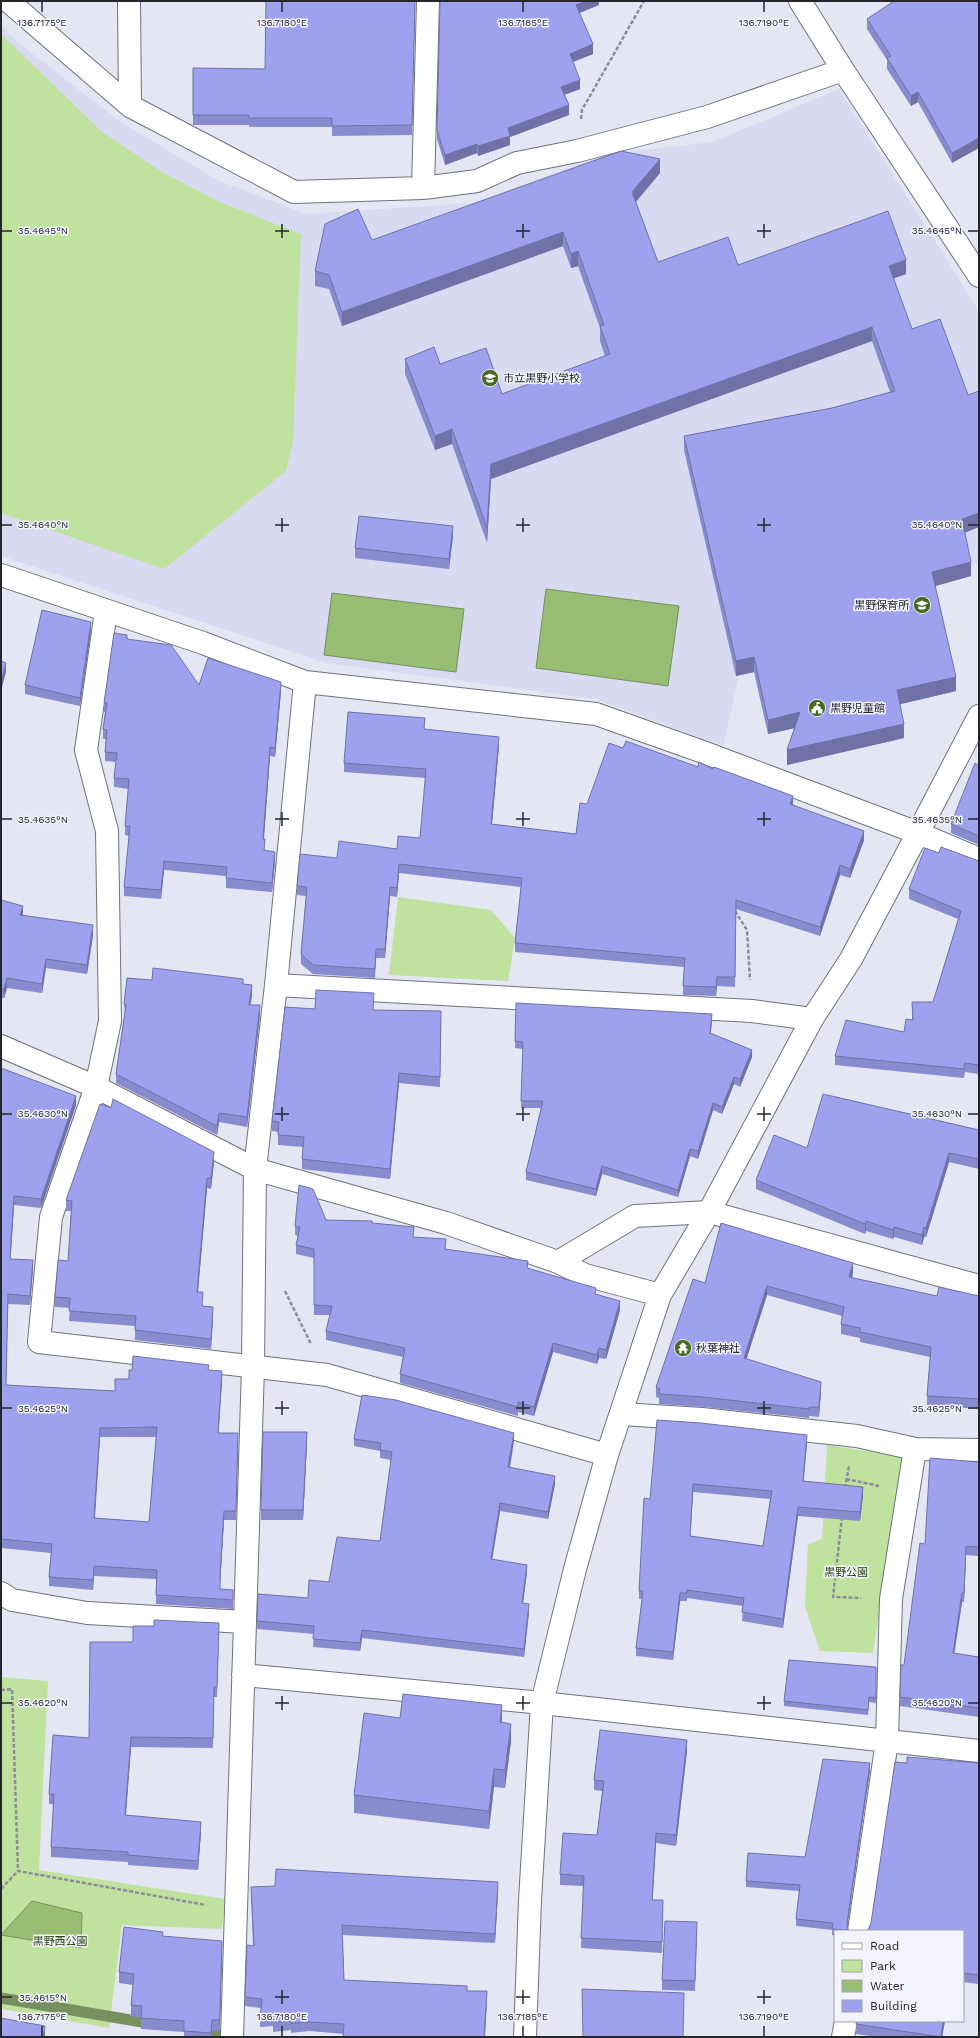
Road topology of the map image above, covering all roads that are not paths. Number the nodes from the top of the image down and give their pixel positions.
1 (8, 1) edge
2 (129, 1) edge
3 (428, 1) edge
4 (800, 1) edge
5 (843, 70) junction
6 (130, 106) junction
7 (423, 188) junction
8 (979, 276) edge
9 (1, 575) edge
10 (106, 612) junction
11 (306, 682) junction
12 (979, 716) edge
13 (918, 833) junction
14 (979, 859) edge
15 (276, 985) junction
16 (812, 1019) junction
17 (1, 1046) edge
18 (96, 1087) junction
19 (255, 1168) junction
20 (709, 1212) junction
21 (558, 1262) junction
22 (979, 1284) edge
23 (660, 1295) junction
24 (253, 1367) junction
25 (621, 1414) junction
26 (915, 1449) junction
27 (979, 1450) edge
28 (607, 1455) junction
29 (1, 1593) edge
30 (244, 1622) junction
31 (243, 1675) junction
32 (542, 1703) junction
33 (887, 1741) junction
34 (979, 1751) edge
35 (859, 1930) edge
36 (846, 2022) edge
37 (232, 2037) edge
38 (525, 2037) edge
39 (843, 2037) edge

1 - 6 street
2 - 6 street
3 - 7 street
4 - 5 street
5 - 7 street
5 - 8 street
6 - 7 street
9 - 10 street
10 - 11 street
10 - 18 street
11 - 13 street
11 - 15 street
12 - 13 street
13 - 14 street
13 - 16 street
15 - 16 street
15 - 19 street
16 - 20 street
17 - 18 street
18 - 19 street
18 - 24 street
19 - 21 street
19 - 24 street
20 - 21 street
20 - 22 street
20 - 23 street
21 - 23 street
23 - 25 street
24 - 28 street
24 - 30 street
25 - 26 street
25 - 28 street
26 - 27 street
26 - 33 street
28 - 32 street
29 - 30 street
30 - 31 street
31 - 32 street
31 - 37 street
32 - 33 street
32 - 38 street
33 - 34 street
33 - 35 street
36 - 39 street

